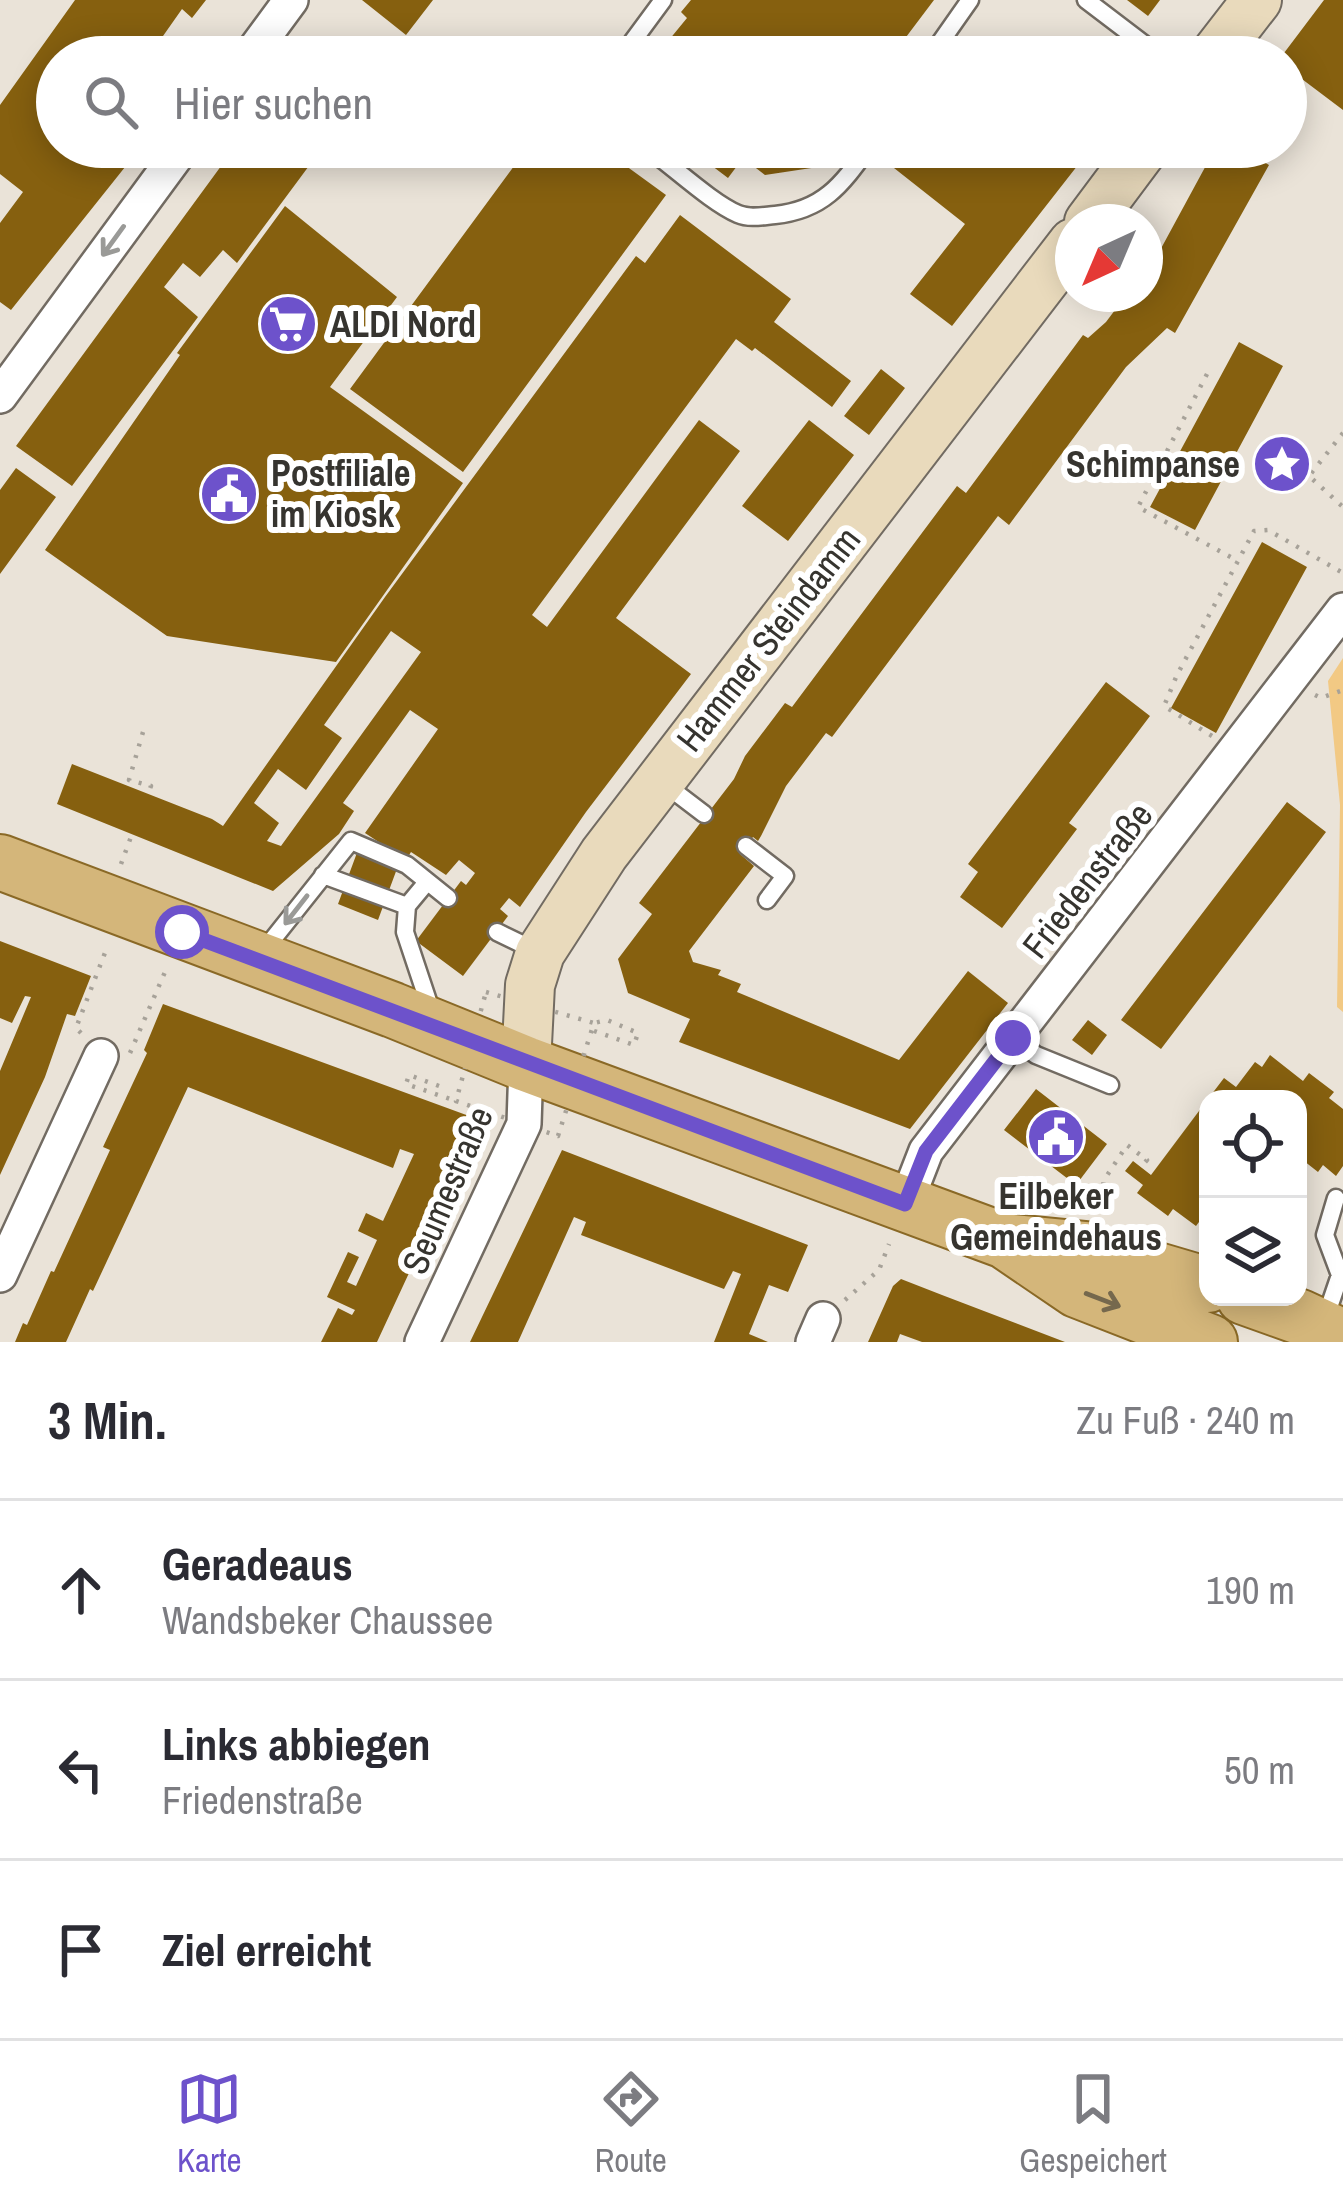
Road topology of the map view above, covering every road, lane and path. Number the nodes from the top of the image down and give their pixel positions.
1 (291, 0) edge
2 (663, 0) edge
3 (970, 0) edge
4 (1086, 0) edge
5 (1257, 0) edge
6 (264, 36) edge
7 (636, 36) edge
8 (945, 36) edge
9 (1133, 36) edge
10 (1229, 36) edge
11 (168, 168) edge
12 (673, 168) edge
13 (854, 168) edge
14 (1129, 168) edge
15 (1102, 204) edge
16 (1055, 266) edge
17 (1207, 374) dead end
18 (0, 396) edge
19 (1343, 433) edge
20 (1343, 507) edge
21 (1238, 561) junction
22 (1343, 573) edge
23 (1343, 610) edge
24 (143, 732) dead end
25 (1236, 750) junction
26 (659, 780) junction
27 (148, 794) dead end
28 (704, 814) dead end
29 (746, 846) dead end
30 (0, 862) edge
31 (323, 875) junction
32 (427, 882) junction
33 (448, 898) dead end
34 (766, 900) dead end
35 (407, 906) junction
36 (122, 909) junction
37 (182, 932) junction
38 (496, 932) dead end
39 (540, 953) junction
40 (256, 960) junction
41 (494, 996) dead end
42 (484, 998) dead end
43 (571, 1018) dead end
44 (594, 1027) junction
45 (437, 1029) junction
46 (1013, 1038) junction
47 (588, 1039) dead end
48 (101, 1056) junction
49 (526, 1064) junction
50 (1110, 1085) dead end
51 (439, 1086) dead end
52 (460, 1086) dead end
53 (456, 1101) junction
54 (494, 1114) dead end
55 (1141, 1167) dead end
56 (1336, 1198) dead end
57 (905, 1204) junction
58 (1005, 1241) junction
59 (1092, 1250) junction
60 (0, 1274) edge
61 (1342, 1274) edge
62 (1199, 1282) edge
63 (1263, 1306) edge
64 (818, 1331) edge
65 (1314, 1331) edge
66 (422, 1342) edge
67 (1210, 1342) edge

1 - 6 street
2 - 7 lane
3 - 8 lane
4 - 9 lane
5 - 10 street
11 -> 18 street
12 - 13 lane
14 - 15 street
16 - 26 street, Hammer Steindamm
17 - 21 path
19 - 20 path
21 - 22 path
21 - 25 path
23 - 25 street, Friedenstraße
24 - 27 path
25 - 46 street, Friedenstraße
26 - 28 lane
26 - 39 street, Hammer Steindamm
29 - 34 lane
30 - 36 main road
31 - 32 lane
31 - 35 lane
31 -> 40 lane
32 - 33 lane
32 - 35 lane
35 - 45 lane
36 - 37 main road
36 - 48 path
37 - 40 main road
37 - 48 path
38 - 39 lane
39 - 49 street, Hammer Steindamm
40 - 45 main road
41 - 42 path
43 - 44 path
44 - 44 path
44 - 47 path
45 - 49 main road
46 - 50 lane
46 - 57 street, Friedenstraße
48 - 60 street
49 - 57 main road
49 - 66 street, Seumestraße
51 - 53 path
52 - 53 path
53 - 54 path
55 - 59 path
56 - 61 lane
57 - 58 main road
57 - 64 path
58 - 59 main road
58 -> 67 main road
59 - 62 main road
61 - 65 lane
63 - 65 main road

